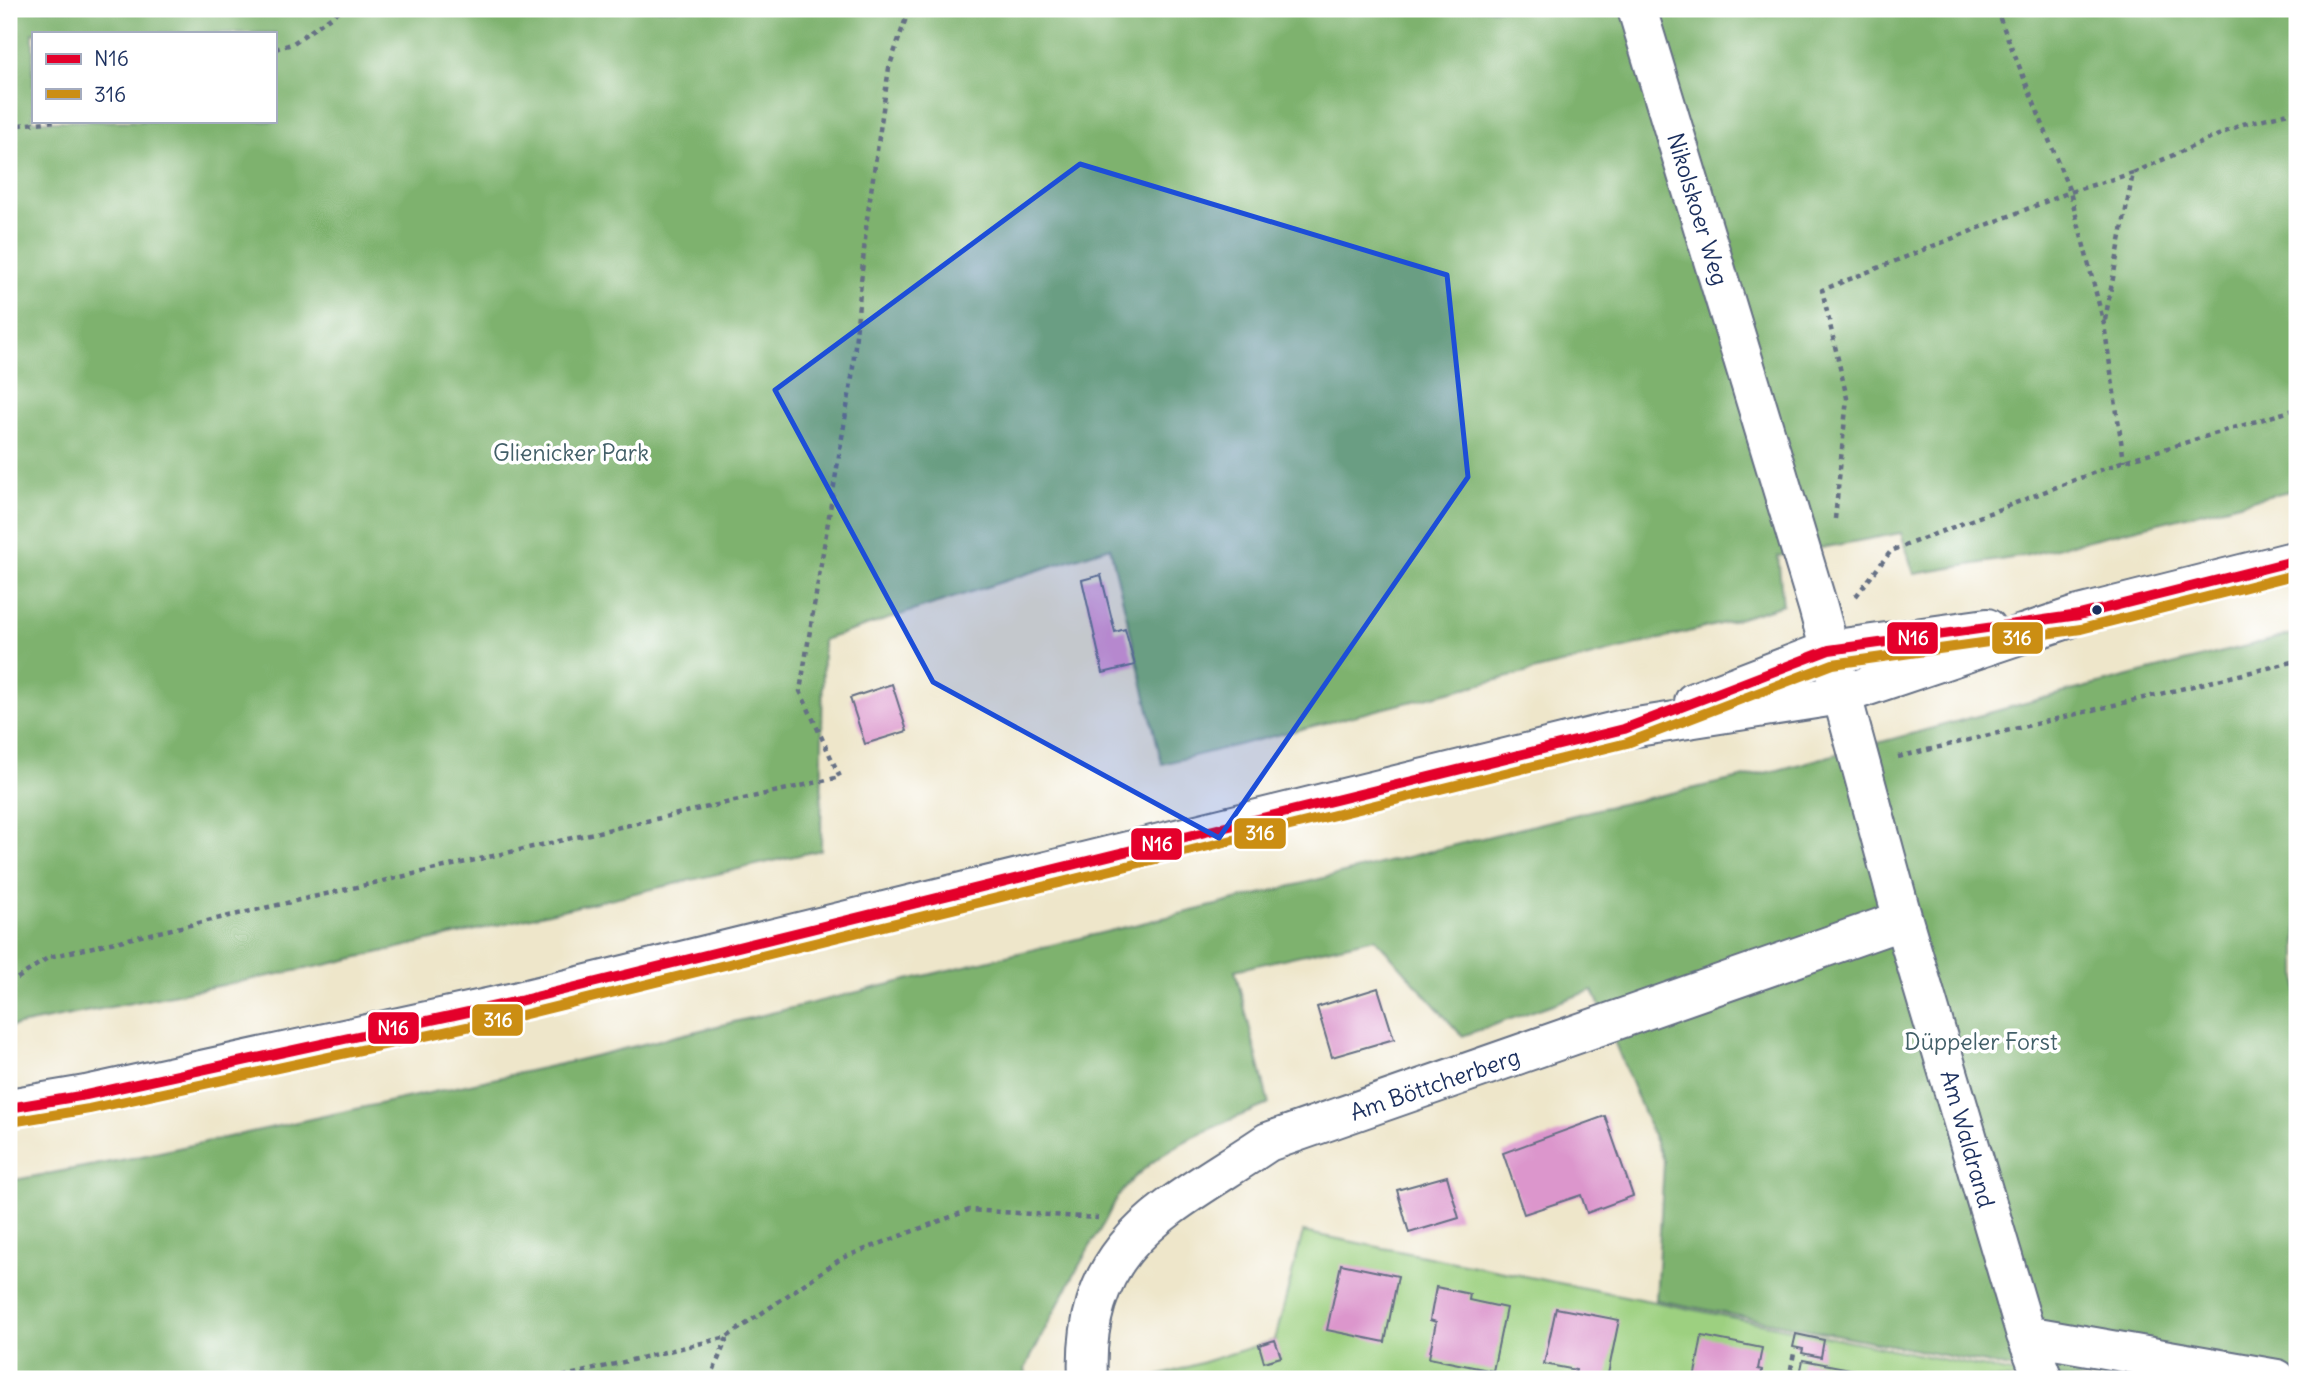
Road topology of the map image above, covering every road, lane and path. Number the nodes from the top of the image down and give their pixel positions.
1 (342, 9) edge
2 (909, 9) edge
3 (1637, 9) edge
4 (1996, 9) edge
5 (276, 49) edge
6 (2297, 111) edge
7 (47, 122) edge
8 (9, 126) edge
9 (2133, 173) junction
10 (2070, 192) junction
11 (2104, 324) junction
12 (2297, 408) edge
13 (2123, 461) junction
14 (1834, 527) dead end
15 (2297, 560) edge
16 (1852, 585) dead end
17 (2079, 615) junction
18 (1829, 650) junction
19 (2297, 661) edge
20 (1841, 695) junction
21 (1624, 729) junction
22 (1860, 766) junction
23 (1903, 920) junction
24 (9, 984) edge
25 (9, 1108) edge
26 (1148, 1221) junction
27 (2026, 1335) junction
28 (727, 1337) junction
29 (1794, 1353) dead end
30 (553, 1379) edge
31 (710, 1379) edge
32 (1088, 1379) edge
33 (1789, 1379) edge
34 (2043, 1379) edge
35 (2277, 1379) edge

1 - 5 path
2 - 24 path
3 - 18 main road, Nikolskoer Weg
4 - 10 path
6 - 9 path
7 - 8 path
9 - 10 path
9 - 11 path
10 - 11 path
10 - 14 path
11 - 13 path
12 - 13 path
13 - 16 path
15 - 17 main road
17 - 18 main road
17 - 20 main road
18 - 20 main road, Nikolskoer Weg
18 - 21 main road
19 - 22 path
20 - 21 main road
20 - 22 main road, Am Waldrand
21 - 25 main road
22 - 23 main road, Am Waldrand
23 - 26 main road, Am Böttcherberg
23 - 27 main road, Am Waldrand
26 - 28 path
26 - 32 main road, Am Böttcherberg
27 - 34 main road, Am Waldrand
27 - 35 main road
28 - 30 path
28 - 31 path
29 - 33 path

